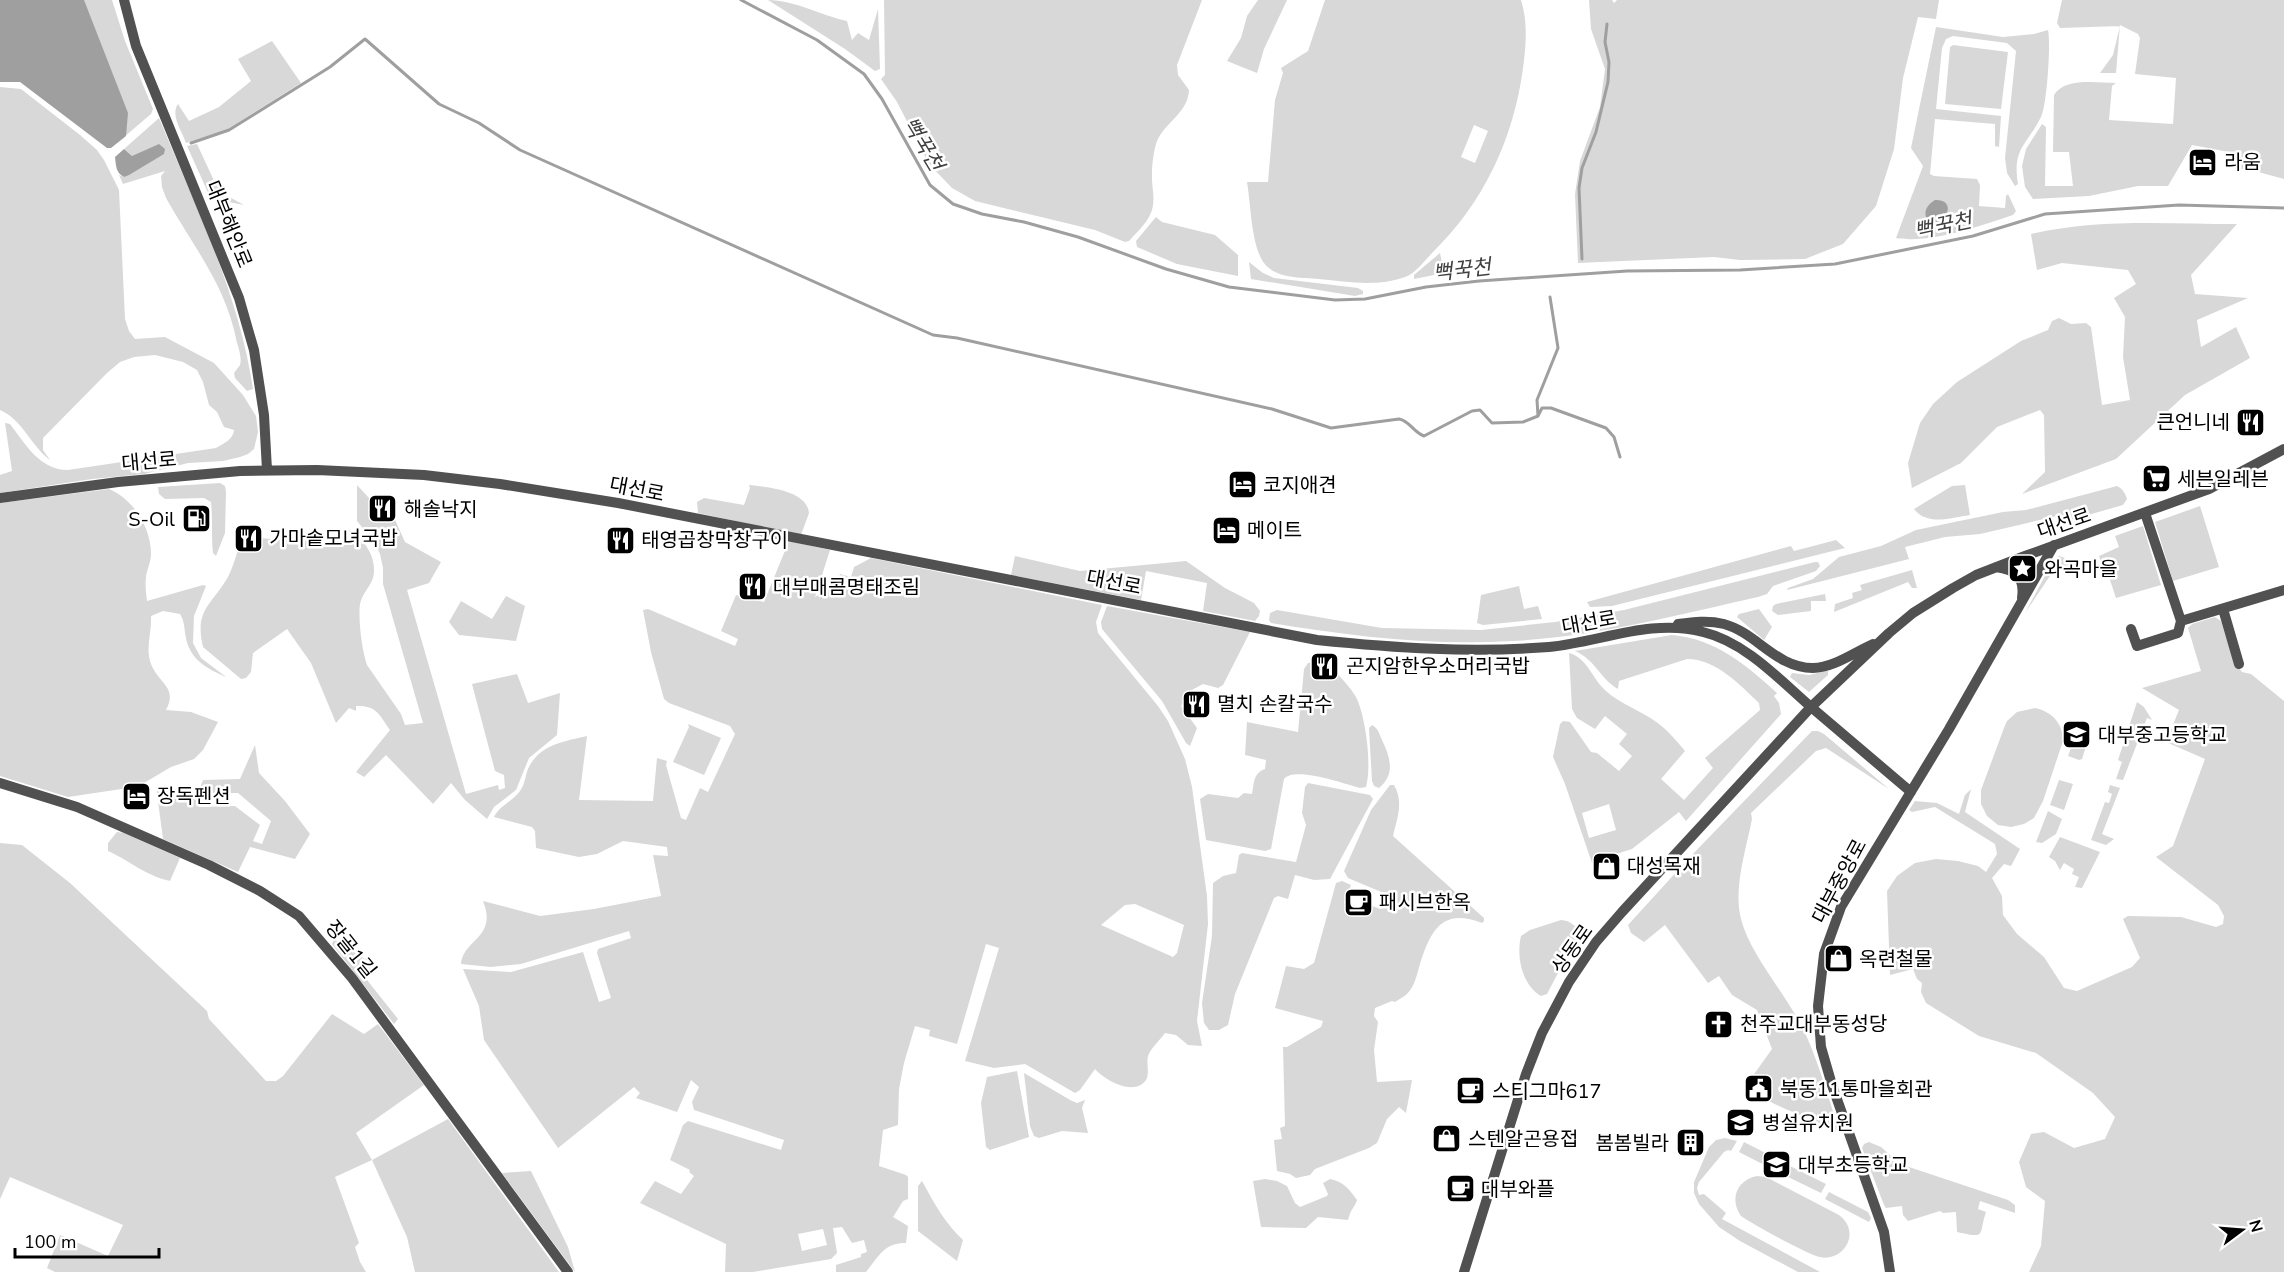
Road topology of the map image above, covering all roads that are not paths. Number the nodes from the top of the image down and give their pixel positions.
1 (124, 0) edge
2 (2284, 449) edge
3 (267, 470) junction
4 (0, 498) edge
5 (2145, 513) junction
6 (2054, 545) junction
7 (1995, 567) junction
8 (2284, 590) edge
9 (2022, 598) junction
10 (2223, 609) junction
11 (2181, 621) junction
12 (1655, 627) junction
13 (2131, 629) dead end
14 (1881, 640) junction
15 (2239, 664) dead end
16 (1811, 707) junction
17 (0, 783) edge
18 (1911, 792) junction
19 (568, 1272) edge
20 (1464, 1272) edge
21 (1890, 1272) edge

1 - 3 street, 대부해안로
2 - 5 street, 대선로
3 - 4 street, 대선로
3 - 12 street, 대선로
5 - 6 street, 대선로
5 - 11 street
6 - 7 street, 대선로
6 - 9 street, 대부중앙로
7 - 9 street
7 - 14 street, 대선로
8 - 10 street
9 - 18 street, 대부중앙로
10 - 11 street
10 - 15 street
11 - 13 street
12 - 14 street
12 - 16 street, 대선로
14 - 16 street, 대선로
16 - 18 street
16 - 20 street, 상동로
17 - 19 street, 장골1길
18 - 21 street, 대부중앙로

